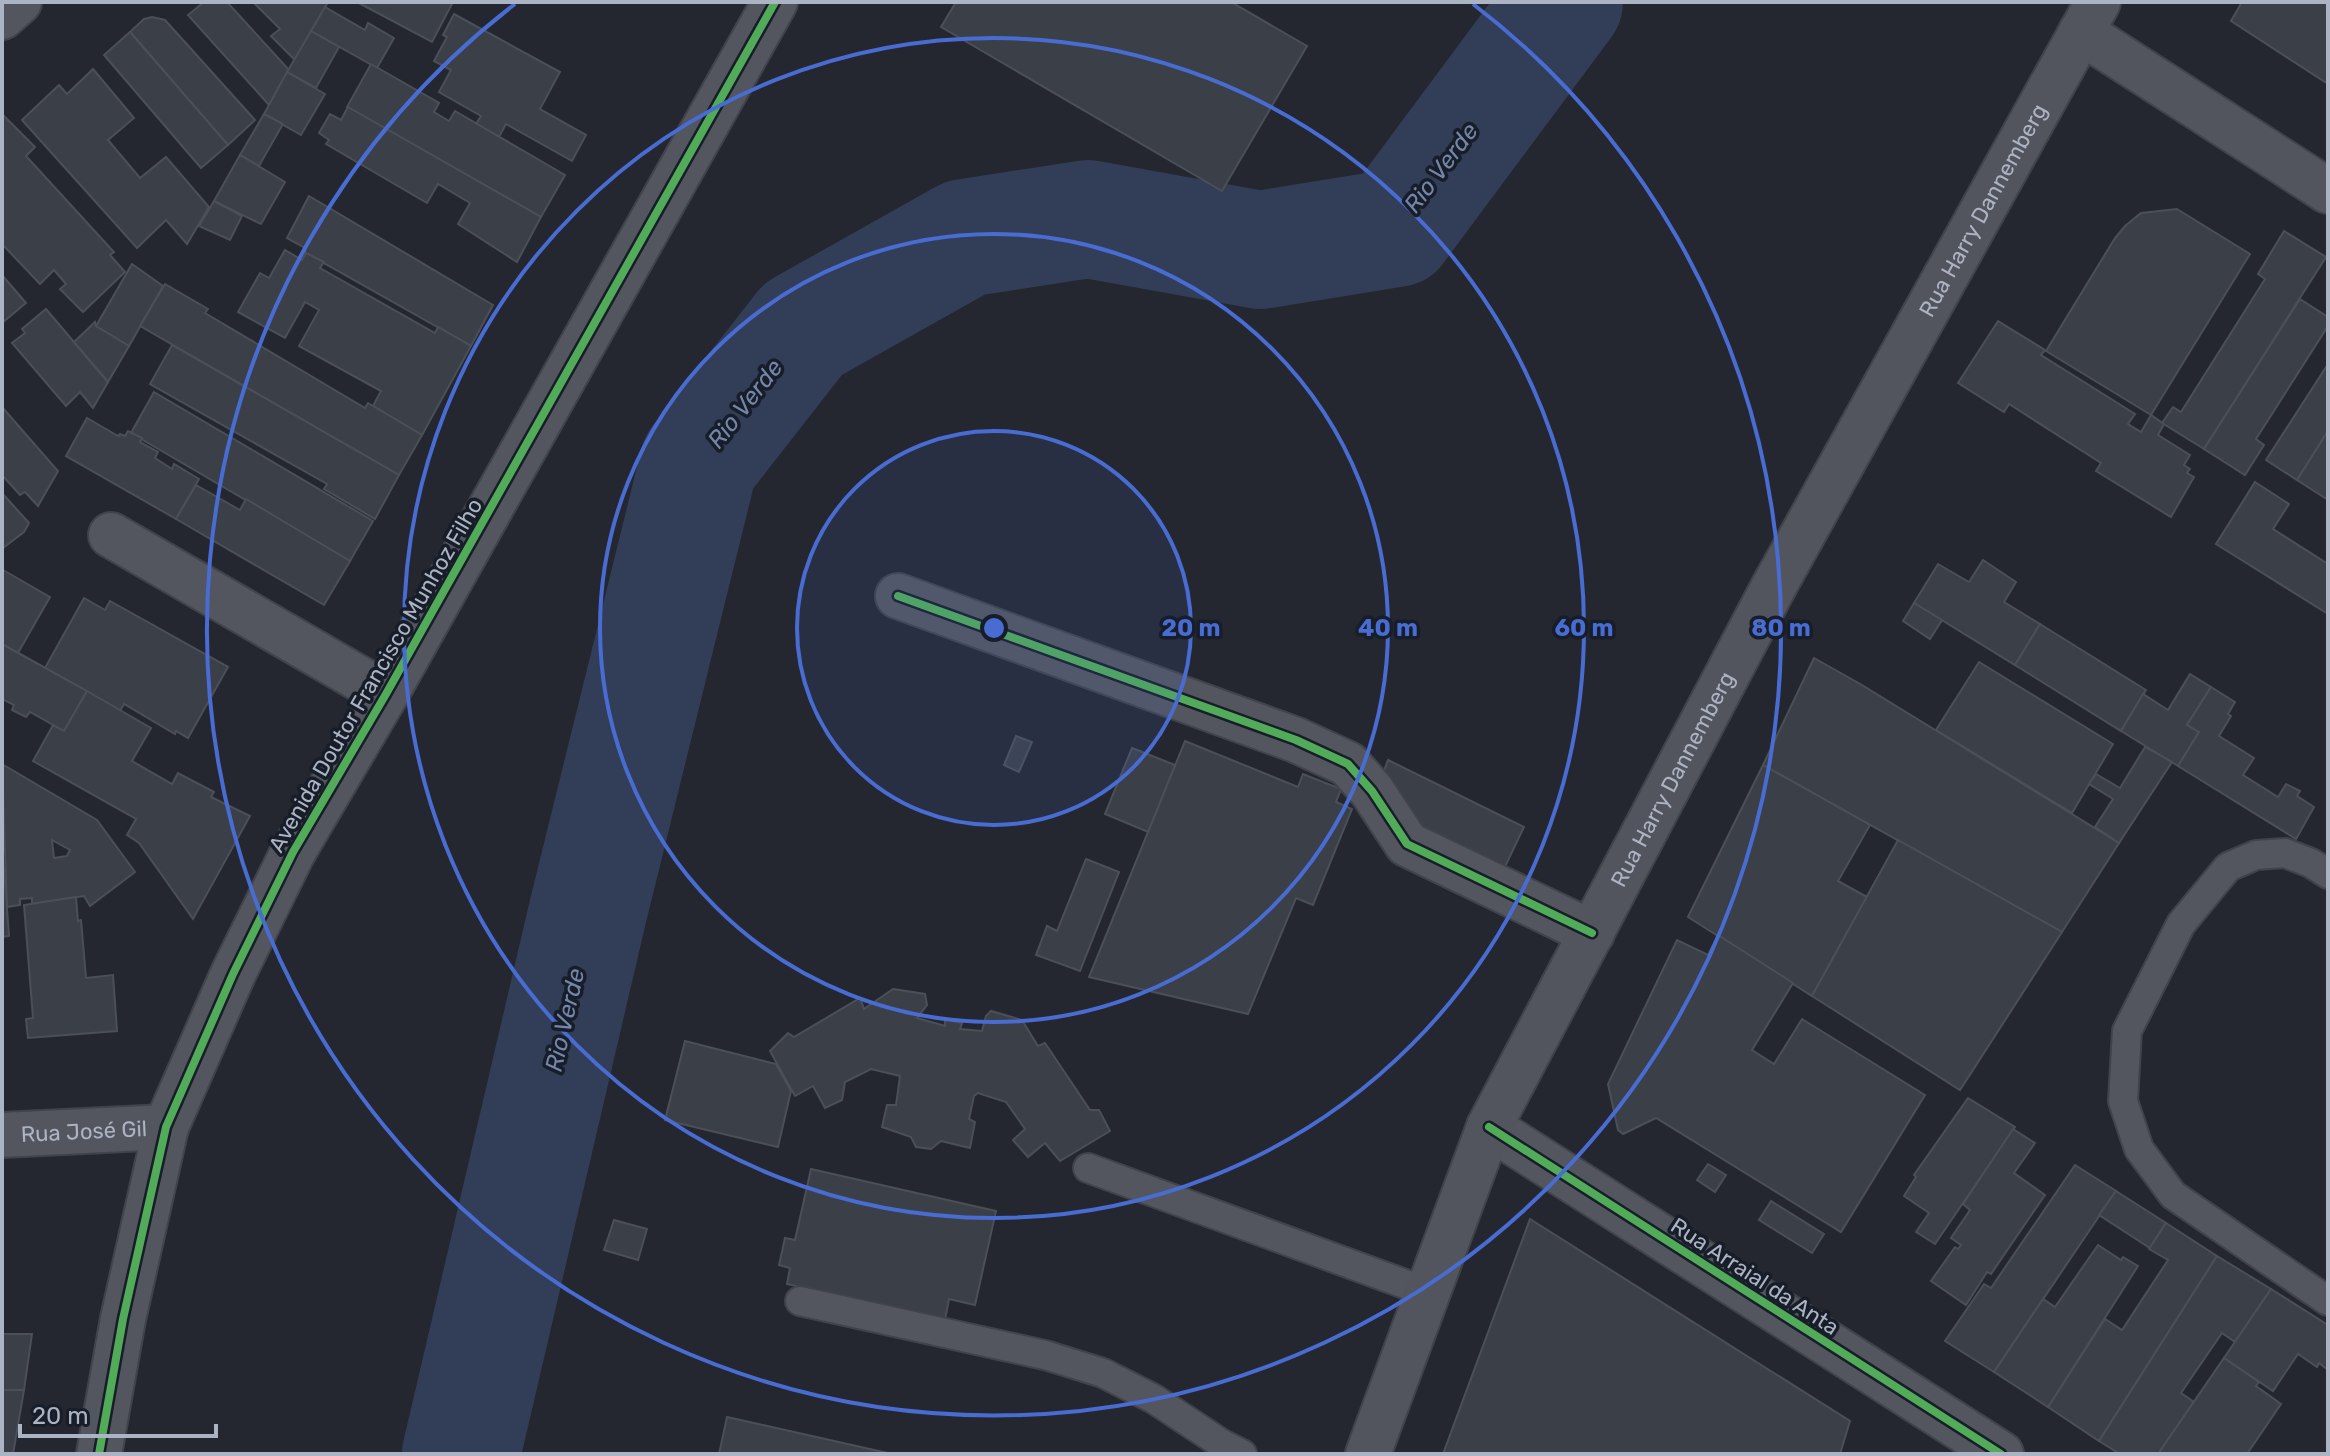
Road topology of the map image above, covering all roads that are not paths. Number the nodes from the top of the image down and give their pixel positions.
1 (19, 2) edge
2 (775, 2) edge
3 (2, 17) edge
4 (2089, 17) edge
5 (2328, 191) edge
6 (111, 535) dead end
7 (898, 596) dead end
8 (386, 694) junction
9 (2328, 874) edge
10 (1592, 933) junction
11 (166, 1127) junction
12 (1489, 1127) junction
13 (2, 1135) edge
14 (1088, 1168) dead end
15 (1427, 1292) junction
16 (800, 1301) dead end
17 (2328, 1301) edge
18 (99, 1454) edge
19 (1242, 1454) edge
20 (1368, 1454) edge
21 (2001, 1454) edge

1 - 3 street
2 - 8 street, Avenida Doutor Francisco Munhoz Filho
4 - 5 main road
4 - 10 main road, Rua Harry Dannemberg
6 - 8 street
7 - 10 street
8 - 11 street, Avenida Doutor Francisco Munhoz Filho
9 - 17 lane
10 - 12 main road, Rua Harry Dannemberg
11 - 13 street, Rua José Gil
11 - 18 street, Avenida Doutor Francisco Munhoz Filho
12 - 15 main road, Rua Harry Dannemberg
12 - 21 street, Rua Arraial da Anta
14 - 15 lane
15 - 20 main road, Rua Harry Dannemberg
16 - 19 lane

